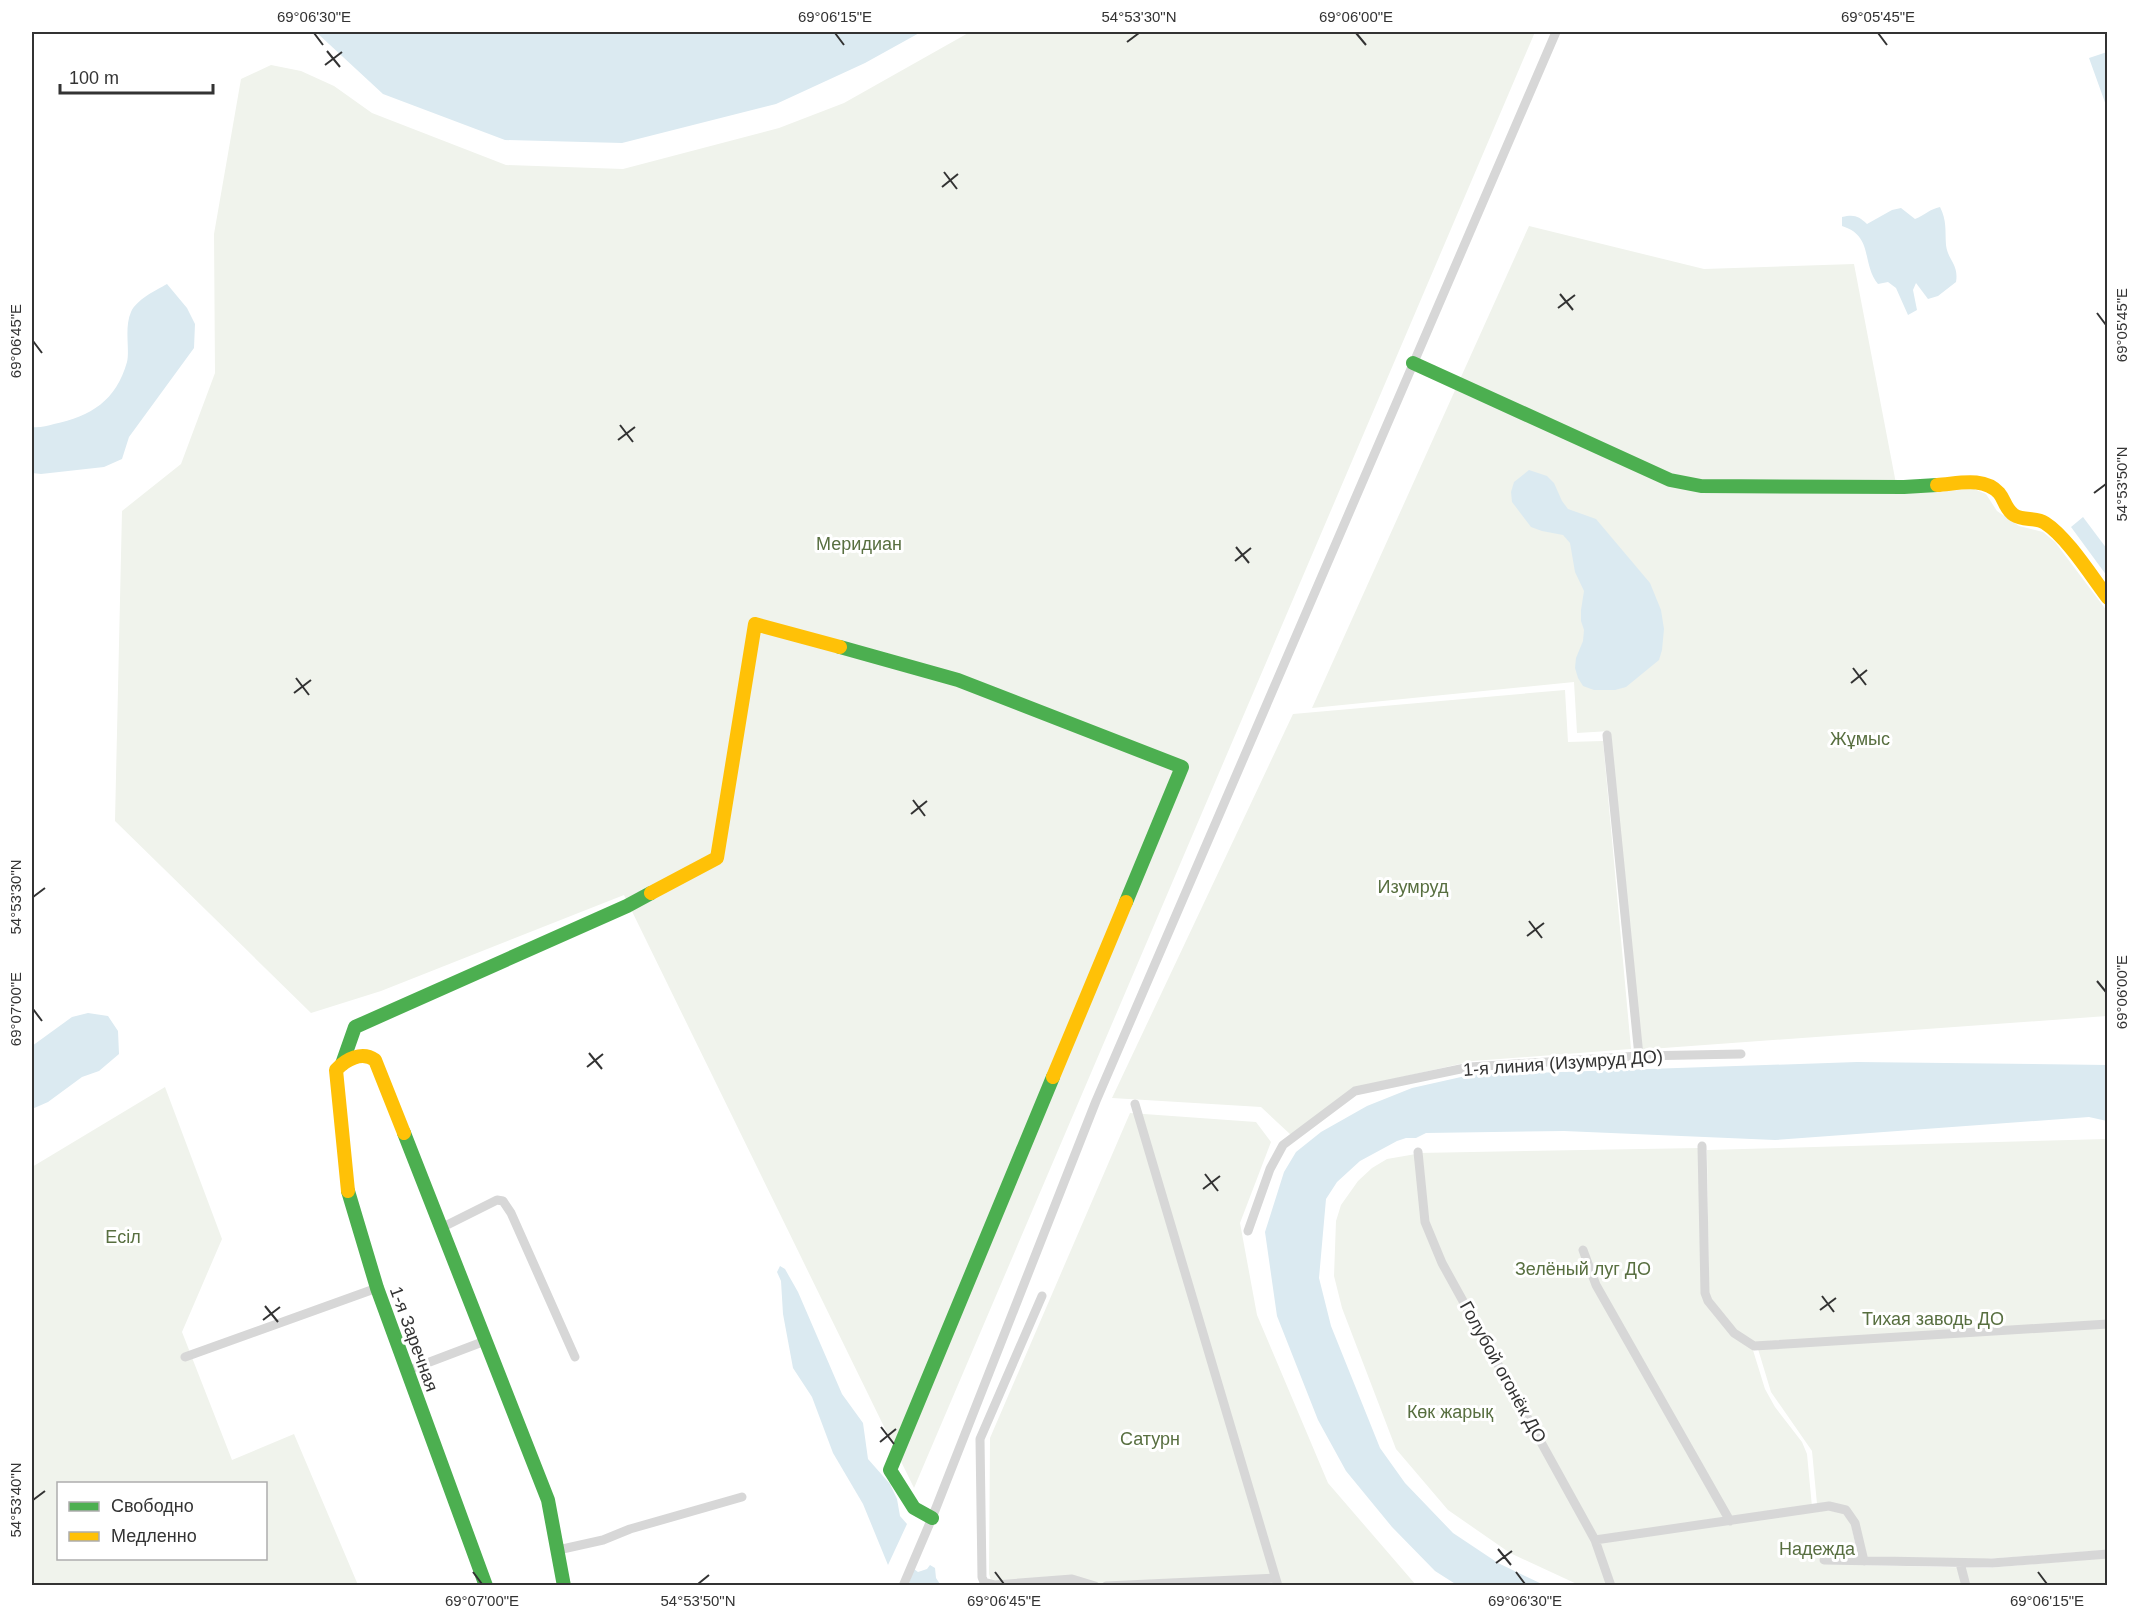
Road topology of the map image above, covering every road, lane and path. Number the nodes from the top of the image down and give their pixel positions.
1 (1556, 32) edge
2 (1413, 363) junction
3 (2108, 598) edge
4 (1607, 735) dead end
5 (1741, 1054) dead end
6 (1639, 1056) junction
7 (342, 1064) junction
8 (1135, 1104) dead end
9 (1702, 1146) dead end
10 (1418, 1152) dead end
11 (441, 1228) junction
12 (1248, 1231) dead end
13 (1583, 1250) dead end
14 (377, 1288) junction
15 (1042, 1296) dead end
16 (2108, 1324) edge
17 (486, 1341) junction
18 (185, 1357) dead end
19 (576, 1357) dead end
20 (406, 1371) junction
21 (742, 1497) dead end
22 (932, 1518) junction
23 (1730, 1521) junction
24 (1595, 1540) junction
25 (558, 1550) junction
26 (2108, 1554) edge
27 (1824, 1560) dead end
28 (1864, 1561) junction
29 (1960, 1563) junction
30 (1276, 1582) edge
31 (985, 1584) edge
32 (486, 1586) edge
33 (564, 1586) edge
34 (903, 1586) edge
35 (1095, 1586) edge
36 (1106, 1586) edge
37 (1611, 1586) edge
38 (1966, 1586) edge

1 - 2 street
2 - 3 street
2 - 22 street
4 - 6 street
5 - 6 street, 1-я линия (Изумруд ДО)
6 - 12 street, 1-я линия (Изумруд ДО)
7 - 11 street
7 - 14 street, 1-я Заречная
7 - 22 street
8 - 30 street
9 - 16 street
10 - 24 street, Голубой огонёк ДО
11 - 17 street
11 - 19 street
13 - 23 street
14 - 18 street
14 - 20 street, 1-я Заречная
15 - 31 street
17 - 20 street
17 - 25 street
20 - 32 street, 1-я Заречная
21 - 25 street
22 - 34 street
23 - 24 street
23 - 28 street
24 - 37 street, Голубой огонёк ДО
25 - 33 street
26 - 29 street
27 - 28 street
28 - 29 street
29 - 38 street
30 - 36 street
31 - 35 street

